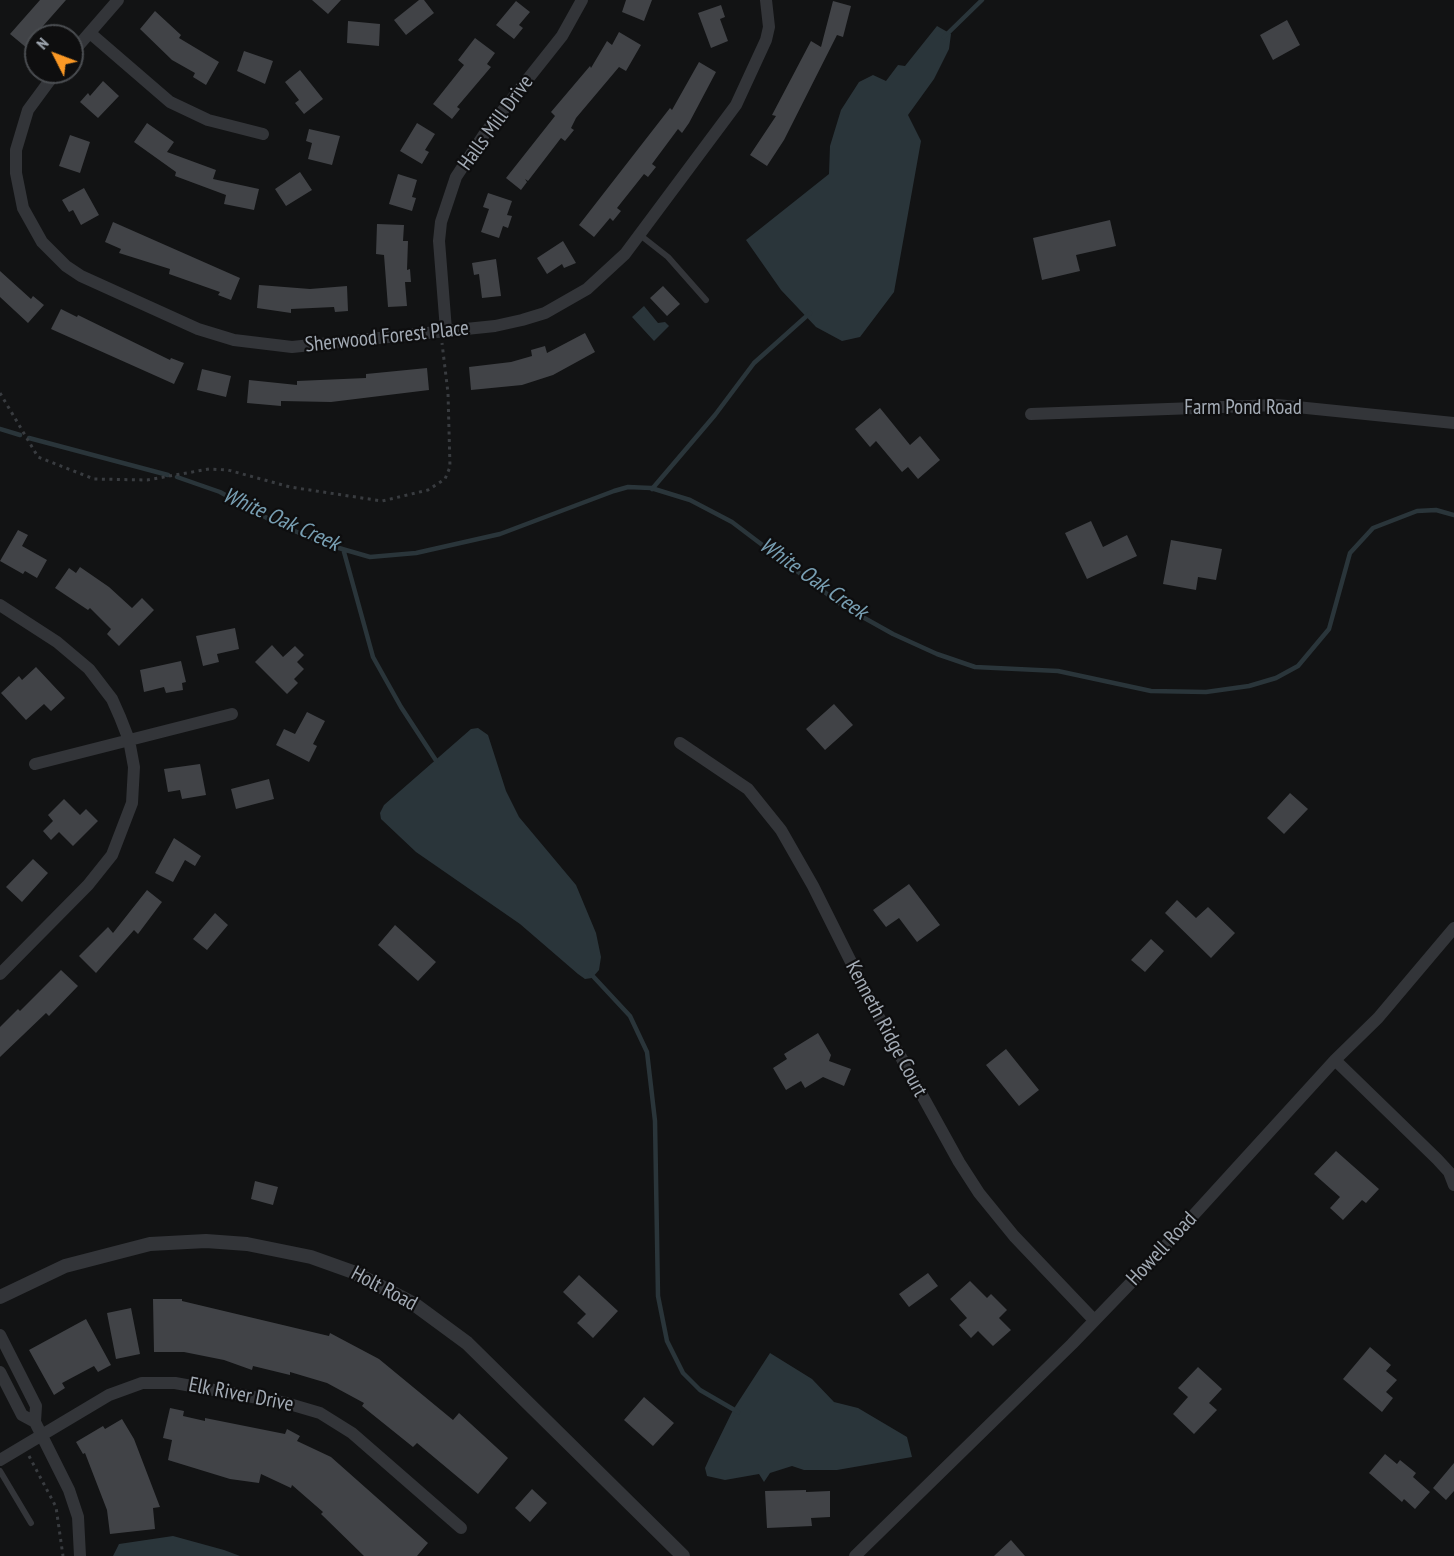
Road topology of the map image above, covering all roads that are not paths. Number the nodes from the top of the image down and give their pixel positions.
1 (118, 0) edge
2 (582, 0) edge
3 (766, 0) edge
4 (90, 33) junction
5 (84, 40) edge
6 (47, 84) edge
7 (263, 134) dead end
8 (640, 235) junction
9 (706, 300) dead end
10 (446, 330) junction
11 (1031, 414) dead end
12 (1454, 423) edge
13 (0, 605) edge
14 (232, 714) dead end
15 (129, 740) junction
16 (680, 743) dead end
17 (35, 764) dead end
18 (1454, 928) edge
19 (0, 974) edge
20 (1335, 1060) junction
21 (1454, 1185) edge
22 (0, 1297) edge
23 (1094, 1320) junction
24 (0, 1335) edge
25 (0, 1372) edge
26 (35, 1422) junction
27 (41, 1434) junction
28 (0, 1460) edge
29 (0, 1471) edge
30 (31, 1523) dead end
31 (461, 1528) dead end
32 (80, 1556) edge
33 (683, 1556) edge
34 (855, 1556) edge

1 - 4 street
2 - 10 street, Halls Mill Drive
3 - 8 street, Sherwood Forest Place
4 - 5 street
4 - 7 street
6 - 10 street, Sherwood Forest Place
8 - 9 lane
8 - 10 street, Sherwood Forest Place
11 - 12 street, Farm Pond Road
13 - 15 street
14 - 15 street
15 - 17 street
15 - 19 street
16 - 23 street, Kenneth Ridge Court
18 - 20 street, Howell Road
20 - 21 street
20 - 23 street, Howell Road
22 - 33 street, Holt Road
23 - 34 street, Howell Road
24 - 26 street
25 - 26 street
26 - 27 street
27 - 28 street, Elk River Drive
27 - 31 street, Elk River Drive
27 - 32 street
29 - 30 lane

